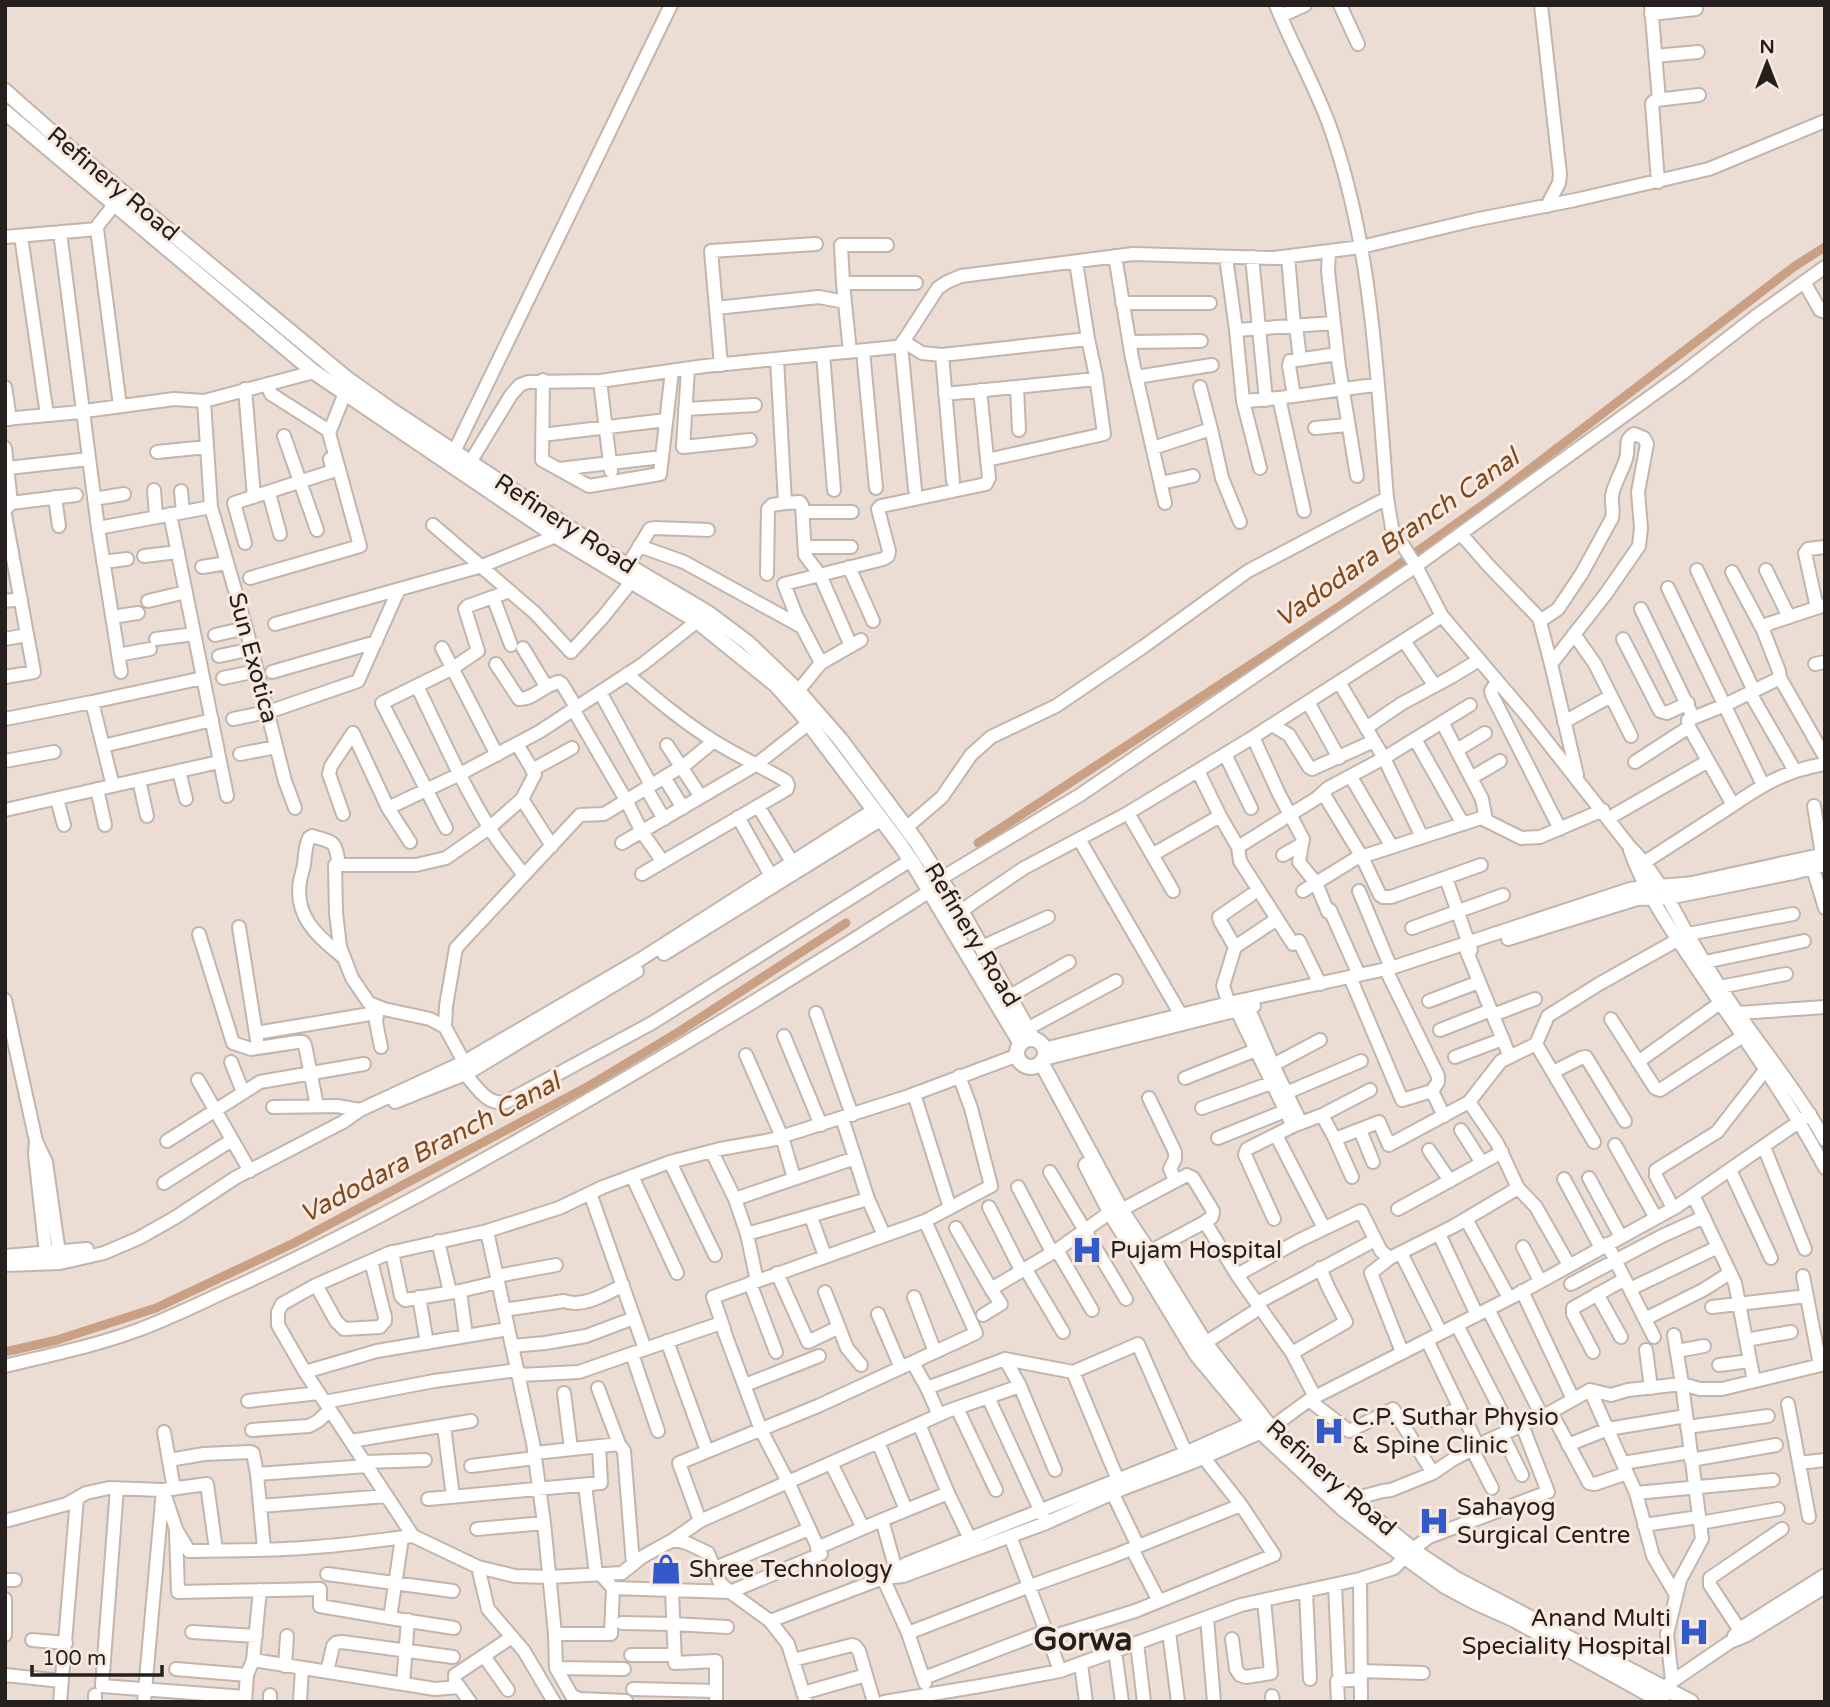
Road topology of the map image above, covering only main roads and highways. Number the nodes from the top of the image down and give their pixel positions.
1 (5, 91) edge
2 (5, 112) edge
3 (220, 284) junction
4 (452, 457) junction
5 (560, 530) junction
6 (703, 617) junction
7 (806, 713) junction
8 (906, 835) junction
9 (1033, 1050) junction
10 (1117, 1209) junction
11 (1262, 1425) junction
12 (1662, 1694) edge
13 (1691, 1702) edge

1 - 3 main road, Refinery Road
2 - 3 main road, Refinery Road
3 - 4 main road, Refinery Road
3 - 4 main road, Refinery Road
4 - 5 main road, Refinery Road
5 - 6 main road, Refinery Road
5 - 6 main road, Refinery Road
6 - 7 main road, Refinery Road
6 - 7 main road, Refinery Road
7 - 8 main road, Refinery Road
7 - 8 main road, Refinery Road
8 - 9 main road, Refinery Road
8 - 9 main road, Refinery Road
9 - 10 main road, Refinery Road
10 - 11 main road, Refinery Road
10 - 11 main road, Refinery Road
11 - 12 main road, Refinery Road
12 - 13 main road, Refinery Road

